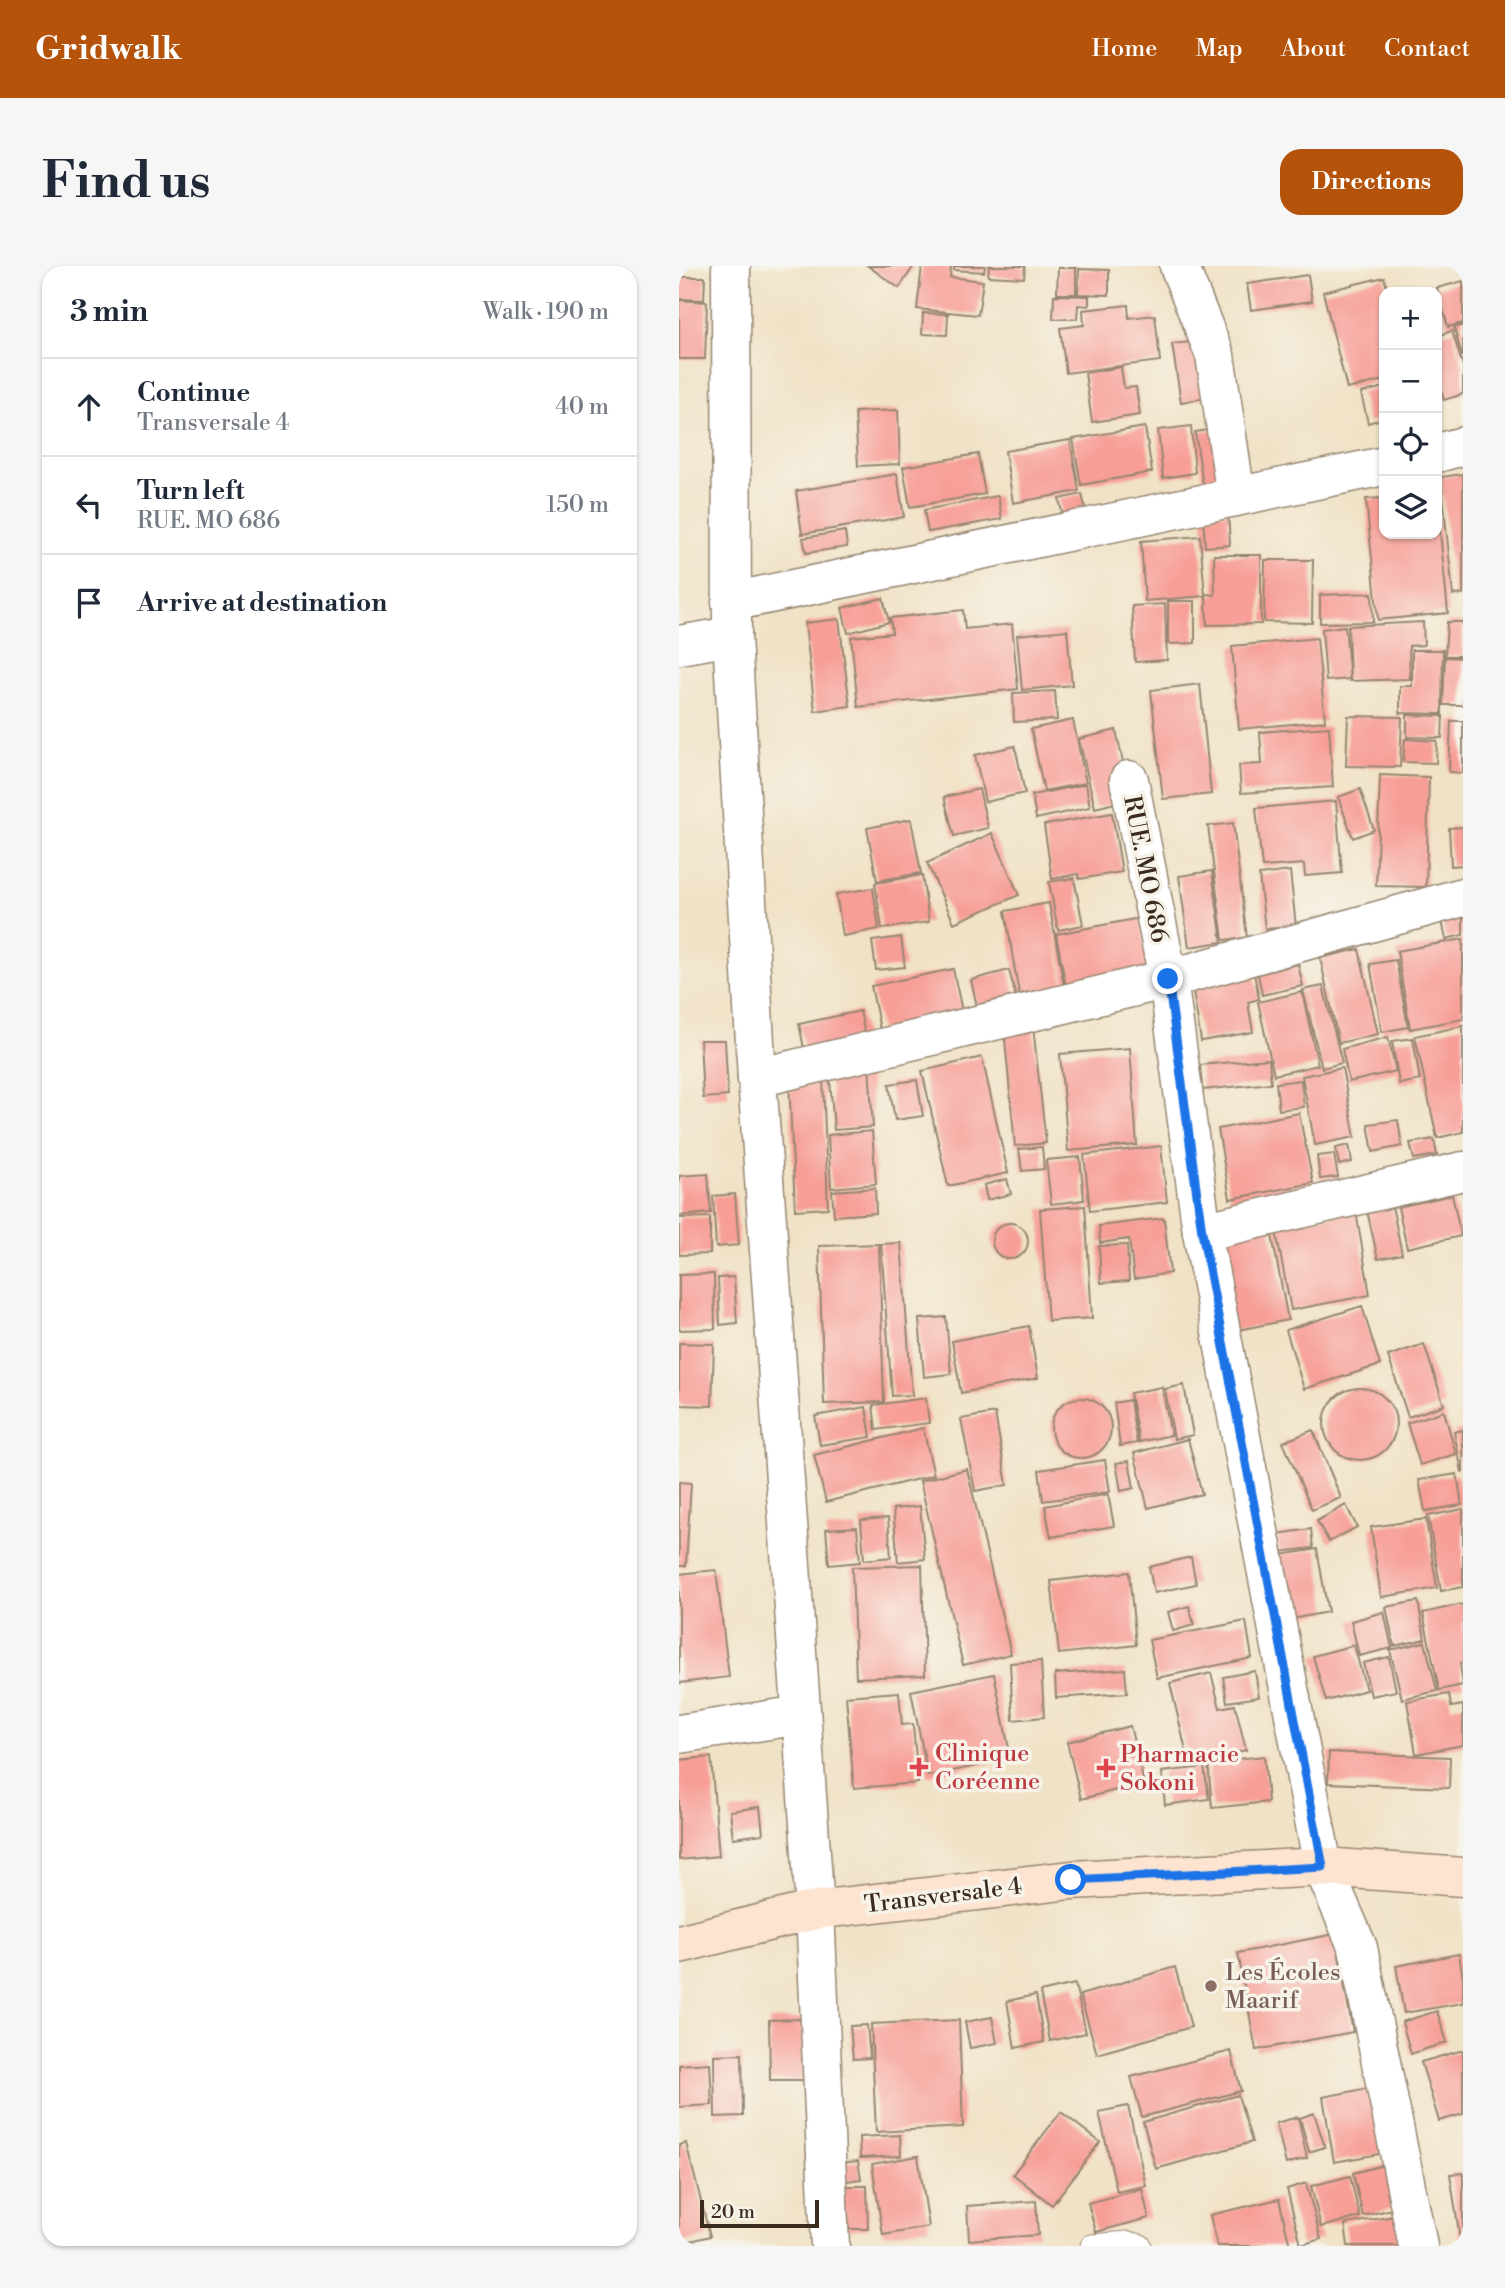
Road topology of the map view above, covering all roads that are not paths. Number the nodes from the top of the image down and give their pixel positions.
1 (730, 266) edge
2 (1179, 266) edge
3 (1463, 446) edge
4 (1442, 452) edge
5 (1379, 467) edge
6 (1236, 497) junction
7 (731, 619) junction
8 (679, 645) edge
9 (1129, 780) dead end
10 (1463, 897) edge
11 (1168, 979) junction
12 (757, 1078) junction
13 (1463, 1171) edge
14 (1202, 1232) junction
15 (801, 1715) junction
16 (679, 1734) edge
17 (1323, 1867) junction
18 (1463, 1877) edge
19 (815, 1910) junction
20 (679, 1944) edge
21 (830, 2246) edge
22 (1092, 2246) edge
23 (1140, 2246) edge
24 (1418, 2246) edge

1 - 7 street
2 - 6 street
3 - 4 street
5 - 6 street
6 - 7 street
7 - 8 street
7 - 12 street
9 - 11 street, RUE. MO 686
10 - 11 street
11 - 12 street
11 - 14 street, RUE. MO 686
12 - 15 street
13 - 14 street
14 - 17 street, RUE. MO 686
15 - 16 street
15 - 19 street
17 - 18 main road, Transversale 4
17 - 19 main road, Transversale 4
17 - 24 street, RUE. MO 686
19 - 20 main road, Transversale 4
19 - 21 street
22 - 23 lane

